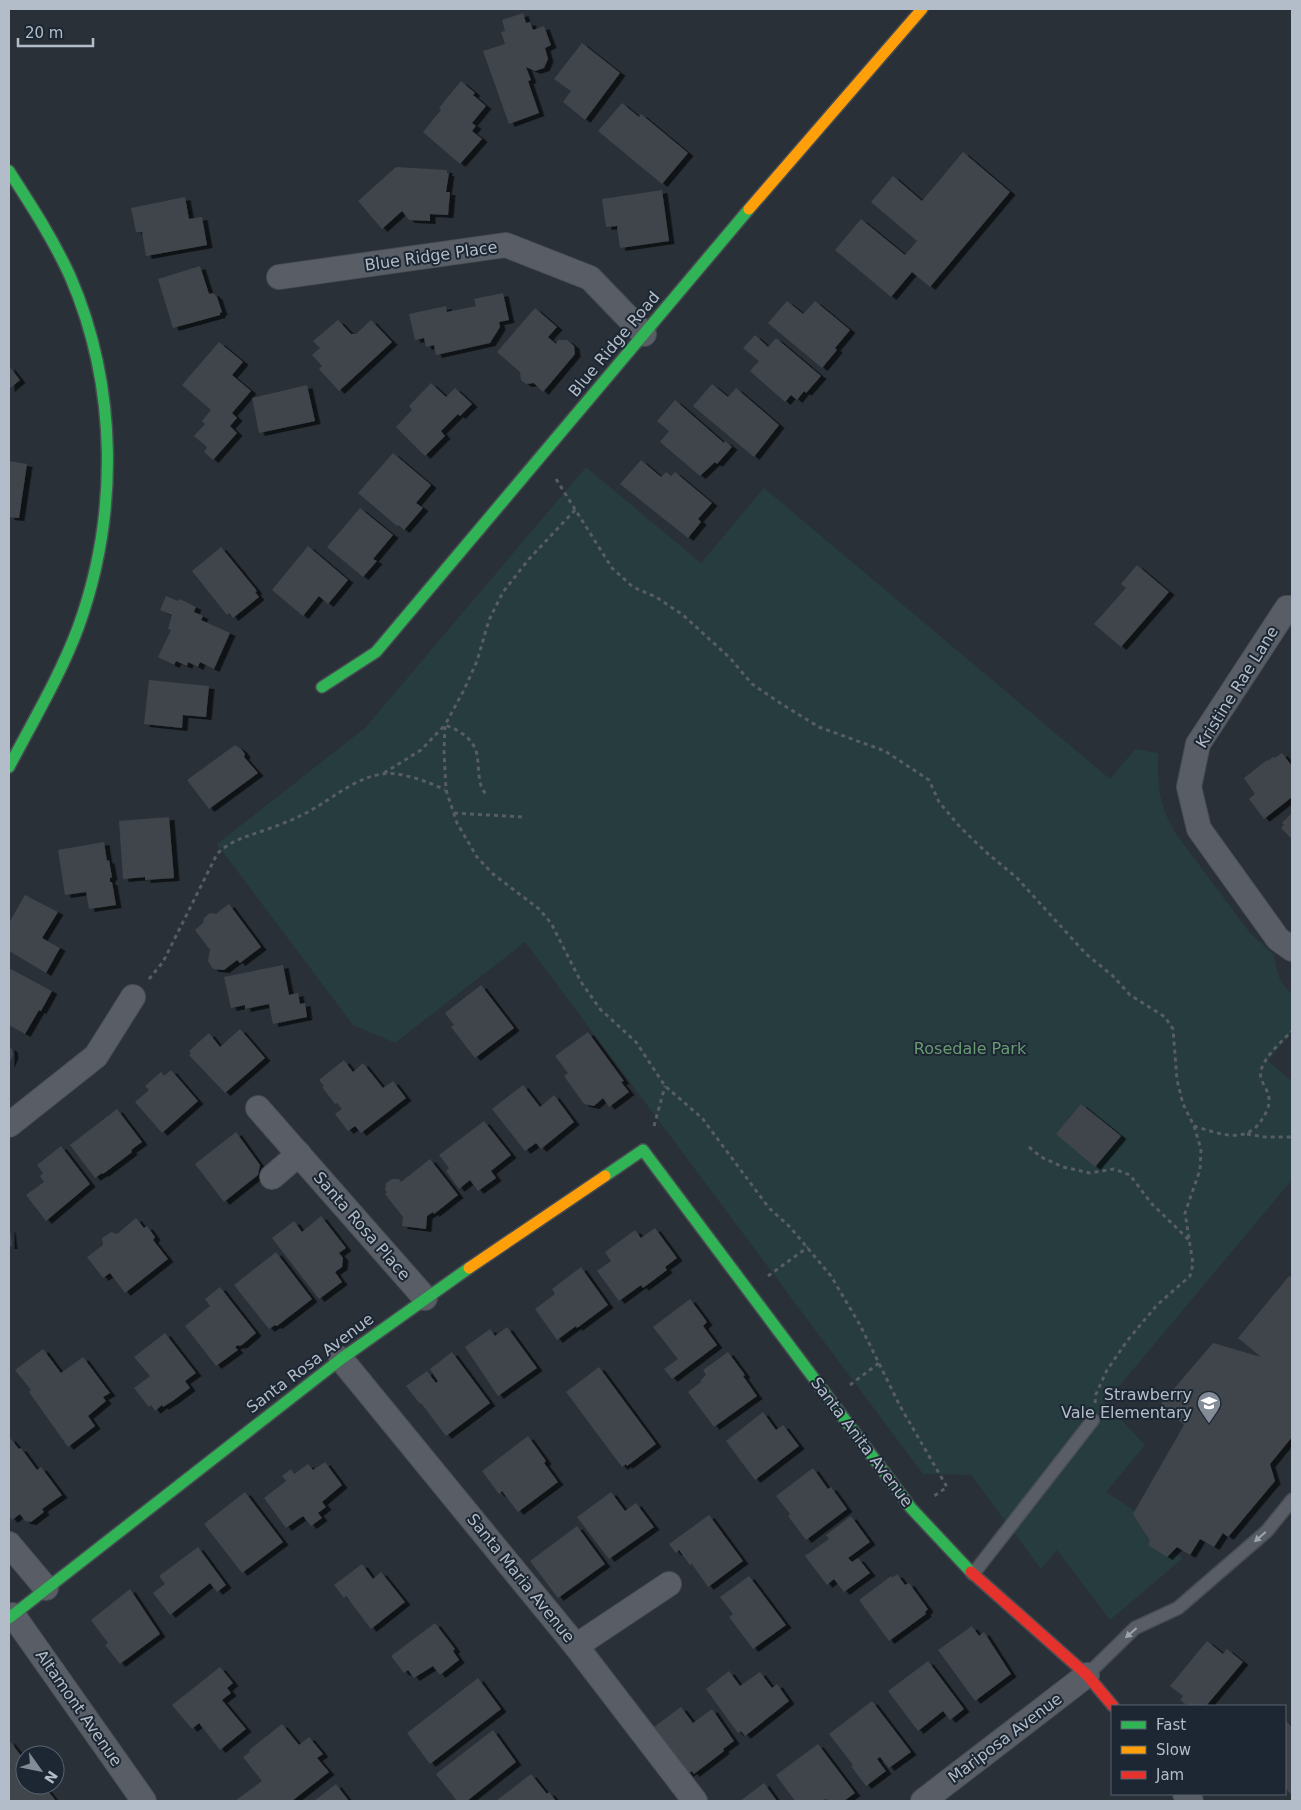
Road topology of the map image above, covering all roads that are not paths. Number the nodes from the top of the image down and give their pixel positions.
1 (922, 9) edge
2 (9, 171) edge
3 (278, 277) dead end
4 (644, 334) junction
5 (1292, 608) edge
6 (322, 687) dead end
7 (9, 767) edge
8 (1292, 949) edge
9 (133, 997) road end
10 (258, 1108) dead end
11 (9, 1125) edge
12 (643, 1150) joint
13 (299, 1154) junction
14 (272, 1177) dead end
15 (425, 1298) junction
16 (341, 1359) junction
17 (1093, 1420) road end
18 (1292, 1500) edge
19 (9, 1544) edge
20 (973, 1574) junction
21 (669, 1584) dead end
22 (46, 1588) junction
23 (11, 1616) edge
24 (576, 1646) junction
25 (1087, 1675) junction
26 (1112, 1705) edge
27 (144, 1801) edge
28 (695, 1801) edge
29 (923, 1801) edge

1 - 4 street, Blue Ridge Road
2 - 7 street
3 - 4 street, Blue Ridge Place
4 - 6 street, Blue Ridge Road
5 - 8 street, Kristine Rae Lane
9 - 11 street
10 - 13 street, Santa Rosa Place
12 - 15 street, Santa Rosa Avenue
12 - 20 street, Santa Anita Avenue
13 - 14 street
13 - 15 street, Santa Rosa Place
15 - 16 street, Santa Rosa Avenue
16 - 22 street, Santa Rosa Avenue
16 - 24 street, Santa Maria Avenue
17 - 20 lane
18 -> 25 lane
19 - 22 street
20 - 25 street, Santa Anita Avenue
21 - 24 street
22 - 23 street, Santa Rosa Avenue
23 - 27 street, Altamont Avenue
24 - 28 street, Santa Maria Avenue
25 - 26 street, Santa Anita Avenue
25 - 29 street, Mariposa Avenue

